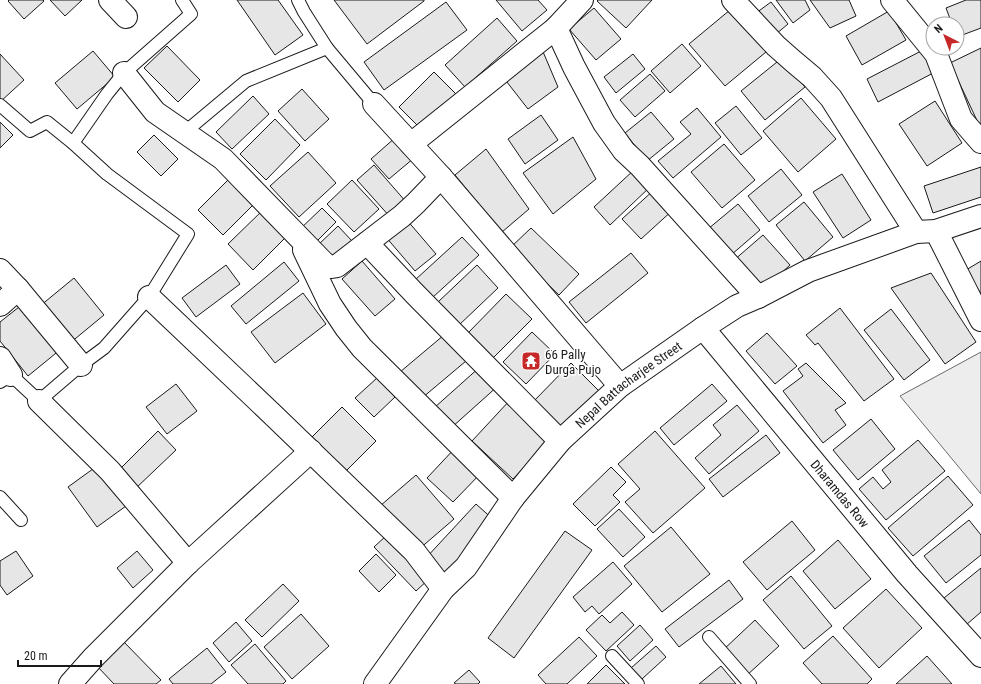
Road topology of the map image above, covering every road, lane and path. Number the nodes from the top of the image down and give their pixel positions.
1 (110, 0) edge
2 (182, 0) edge
3 (298, 0) edge
4 (582, 0) edge
5 (733, 0) edge
6 (892, 0) edge
7 (126, 18) dead end
8 (556, 28) junction
9 (327, 48) junction
10 (124, 73) junction
11 (374, 104) joint
12 (0, 105) edge
13 (185, 132) junction
14 (981, 142) edge
15 (74, 143) junction
16 (411, 144) junction
17 (441, 177) junction
18 (981, 216) edge
19 (926, 232) junction
20 (296, 233) junction
21 (367, 243) junction
22 (0, 270) edge
23 (18, 289) junction
24 (149, 297) junction
25 (758, 297) junction
26 (0, 305) edge
27 (981, 320) edge
28 (703, 328) junction
29 (81, 365) junction
30 (4, 372) edge
31 (620, 386) junction
32 (39, 401) junction
33 (560, 441) junction
34 (311, 451) junction
35 (0, 497) edge
36 (513, 498) junction
37 (21, 520) dead end
38 (188, 563) junction
39 (443, 589) junction
40 (709, 637) dead end
41 (612, 656) dead end
42 (981, 656) edge
43 (70, 684) edge
44 (375, 684) edge
45 (638, 684) edge
46 (750, 684) edge

1 - 7 street
2 - 10 lane
3 - 9 lane
4 - 8 street
5 - 19 street
6 - 14 street
8 - 16 street
8 - 25 street
9 - 11 lane
9 - 13 lane
10 - 13 street
10 - 15 lane
11 - 16 street
12 - 15 lane
13 - 20 street
15 - 24 lane
16 - 17 street
17 - 21 street
17 - 31 street
18 - 19 street, Nepal Battacharjee Street
19 - 25 street, Nepal Battacharjee Street
19 - 27 street
20 - 21 street
20 - 36 street
21 - 33 street
22 - 23 street
23 - 26 street
23 - 29 street
24 - 29 lane
24 - 34 street
25 - 28 street, Nepal Battacharjee Street
28 - 31 street, Nepal Battacharjee Street
28 - 42 street, Dharamdas Row
29 - 32 lane
30 - 32 lane
31 - 33 street, Nepal Battacharjee Street
32 - 38 street
33 - 36 street, Nepal Battacharjee Street
34 - 38 street
34 - 39 street
35 - 37 lane
36 - 39 street, Nepal Battacharjee Street
38 - 43 street
39 - 44 street, Nepal Battacharjee Street
40 - 46 lane
41 - 45 lane

